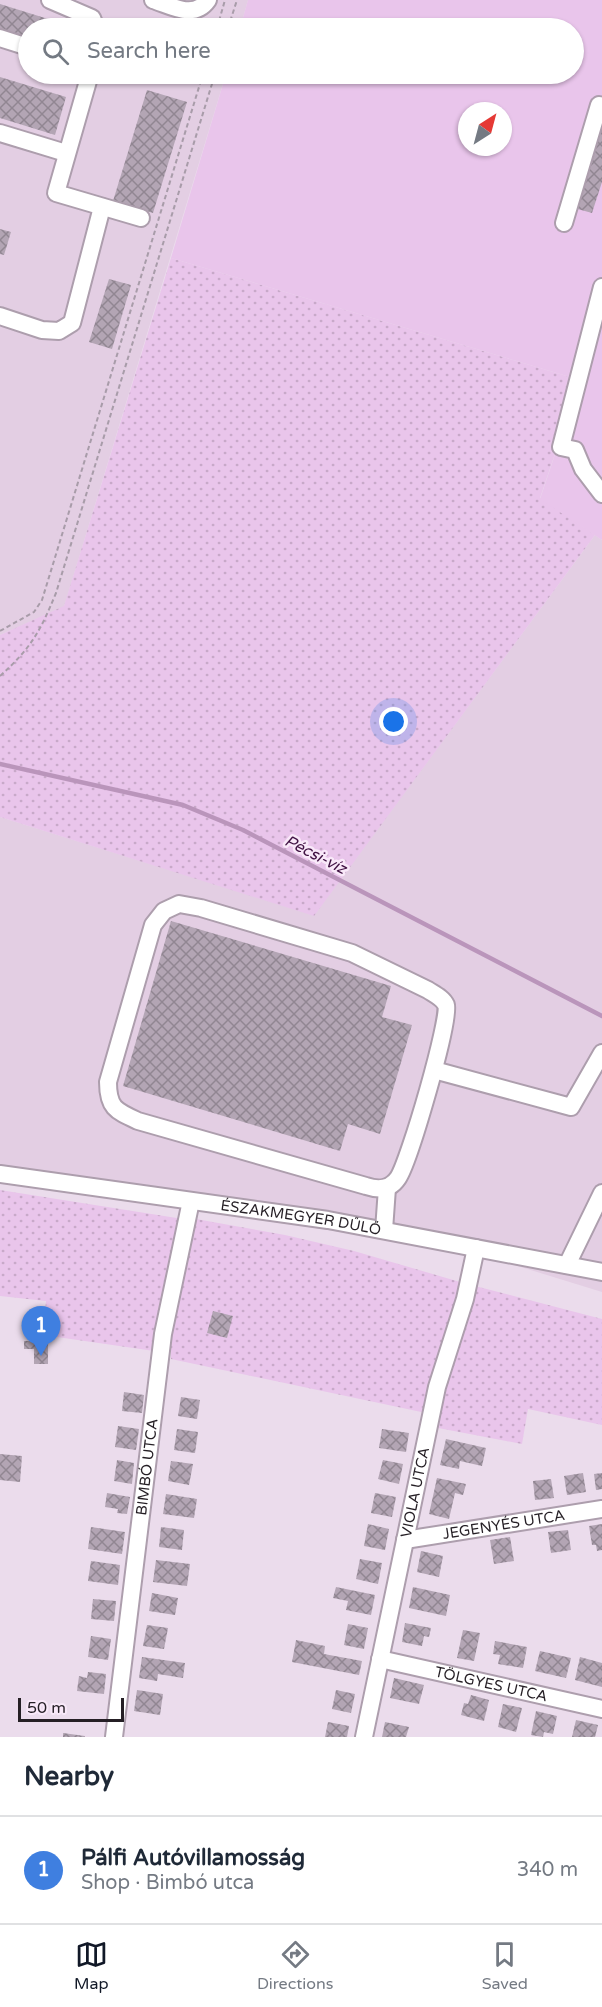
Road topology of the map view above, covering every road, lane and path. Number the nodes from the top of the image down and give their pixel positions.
1 (50, 0) edge
2 (153, 0) edge
3 (208, 0) edge
4 (225, 0) edge
5 (237, 0) edge
6 (92, 18) edge
7 (220, 18) edge
8 (231, 18) edge
9 (0, 38) edge
10 (18, 44) edge
11 (87, 84) edge
12 (200, 84) edge
13 (212, 84) edge
14 (599, 105) dead end
15 (0, 133) edge
16 (66, 153) junction
17 (102, 207) junction
18 (141, 218) dead end
19 (564, 223) dead end
20 (602, 287) edge
21 (0, 316) edge
22 (602, 494) edge
23 (0, 631) edge
24 (0, 676) edge
25 (602, 1053) edge
26 (434, 1070) junction
27 (0, 1174) edge
28 (387, 1188) junction
29 (602, 1193) edge
30 (191, 1201) junction
31 (384, 1230) junction
32 (476, 1248) junction
33 (567, 1264) junction
34 (602, 1272) edge
35 (602, 1509) edge
36 (405, 1540) junction
37 (380, 1659) junction
38 (602, 1709) edge
39 (114, 1737) edge
40 (364, 1737) edge

1 - 6 street
2 - 3 street
4 - 7 path
5 - 8 path
9 - 10 street
11 - 16 street
12 - 23 path
13 - 24 path
14 - 19 street
15 - 16 street
16 - 17 street
17 - 18 street
17 - 21 street
20 - 22 street
25 - 26 street
26 - 28 street
26 - 28 street
27 - 30 street, ÉSZAKMEGYER DŰLŐ
28 - 31 street
29 - 33 street
30 - 31 street, ÉSZAKMEGYER DŰLŐ
30 - 39 street, BIMBÓ UTCA
31 - 32 street, ÉSZAKMEGYER DŰLŐ
32 - 33 street, ÉSZAKMEGYER DŰLŐ
32 - 36 street, VIOLA UTCA
33 - 34 street, ÉSZAKMEGYER DŰLŐ
35 - 36 street, JEGENYÉS UTCA
36 - 37 street, VIOLA UTCA
37 - 38 street, TÖLGYES UTCA
37 - 40 street, VIOLA UTCA

